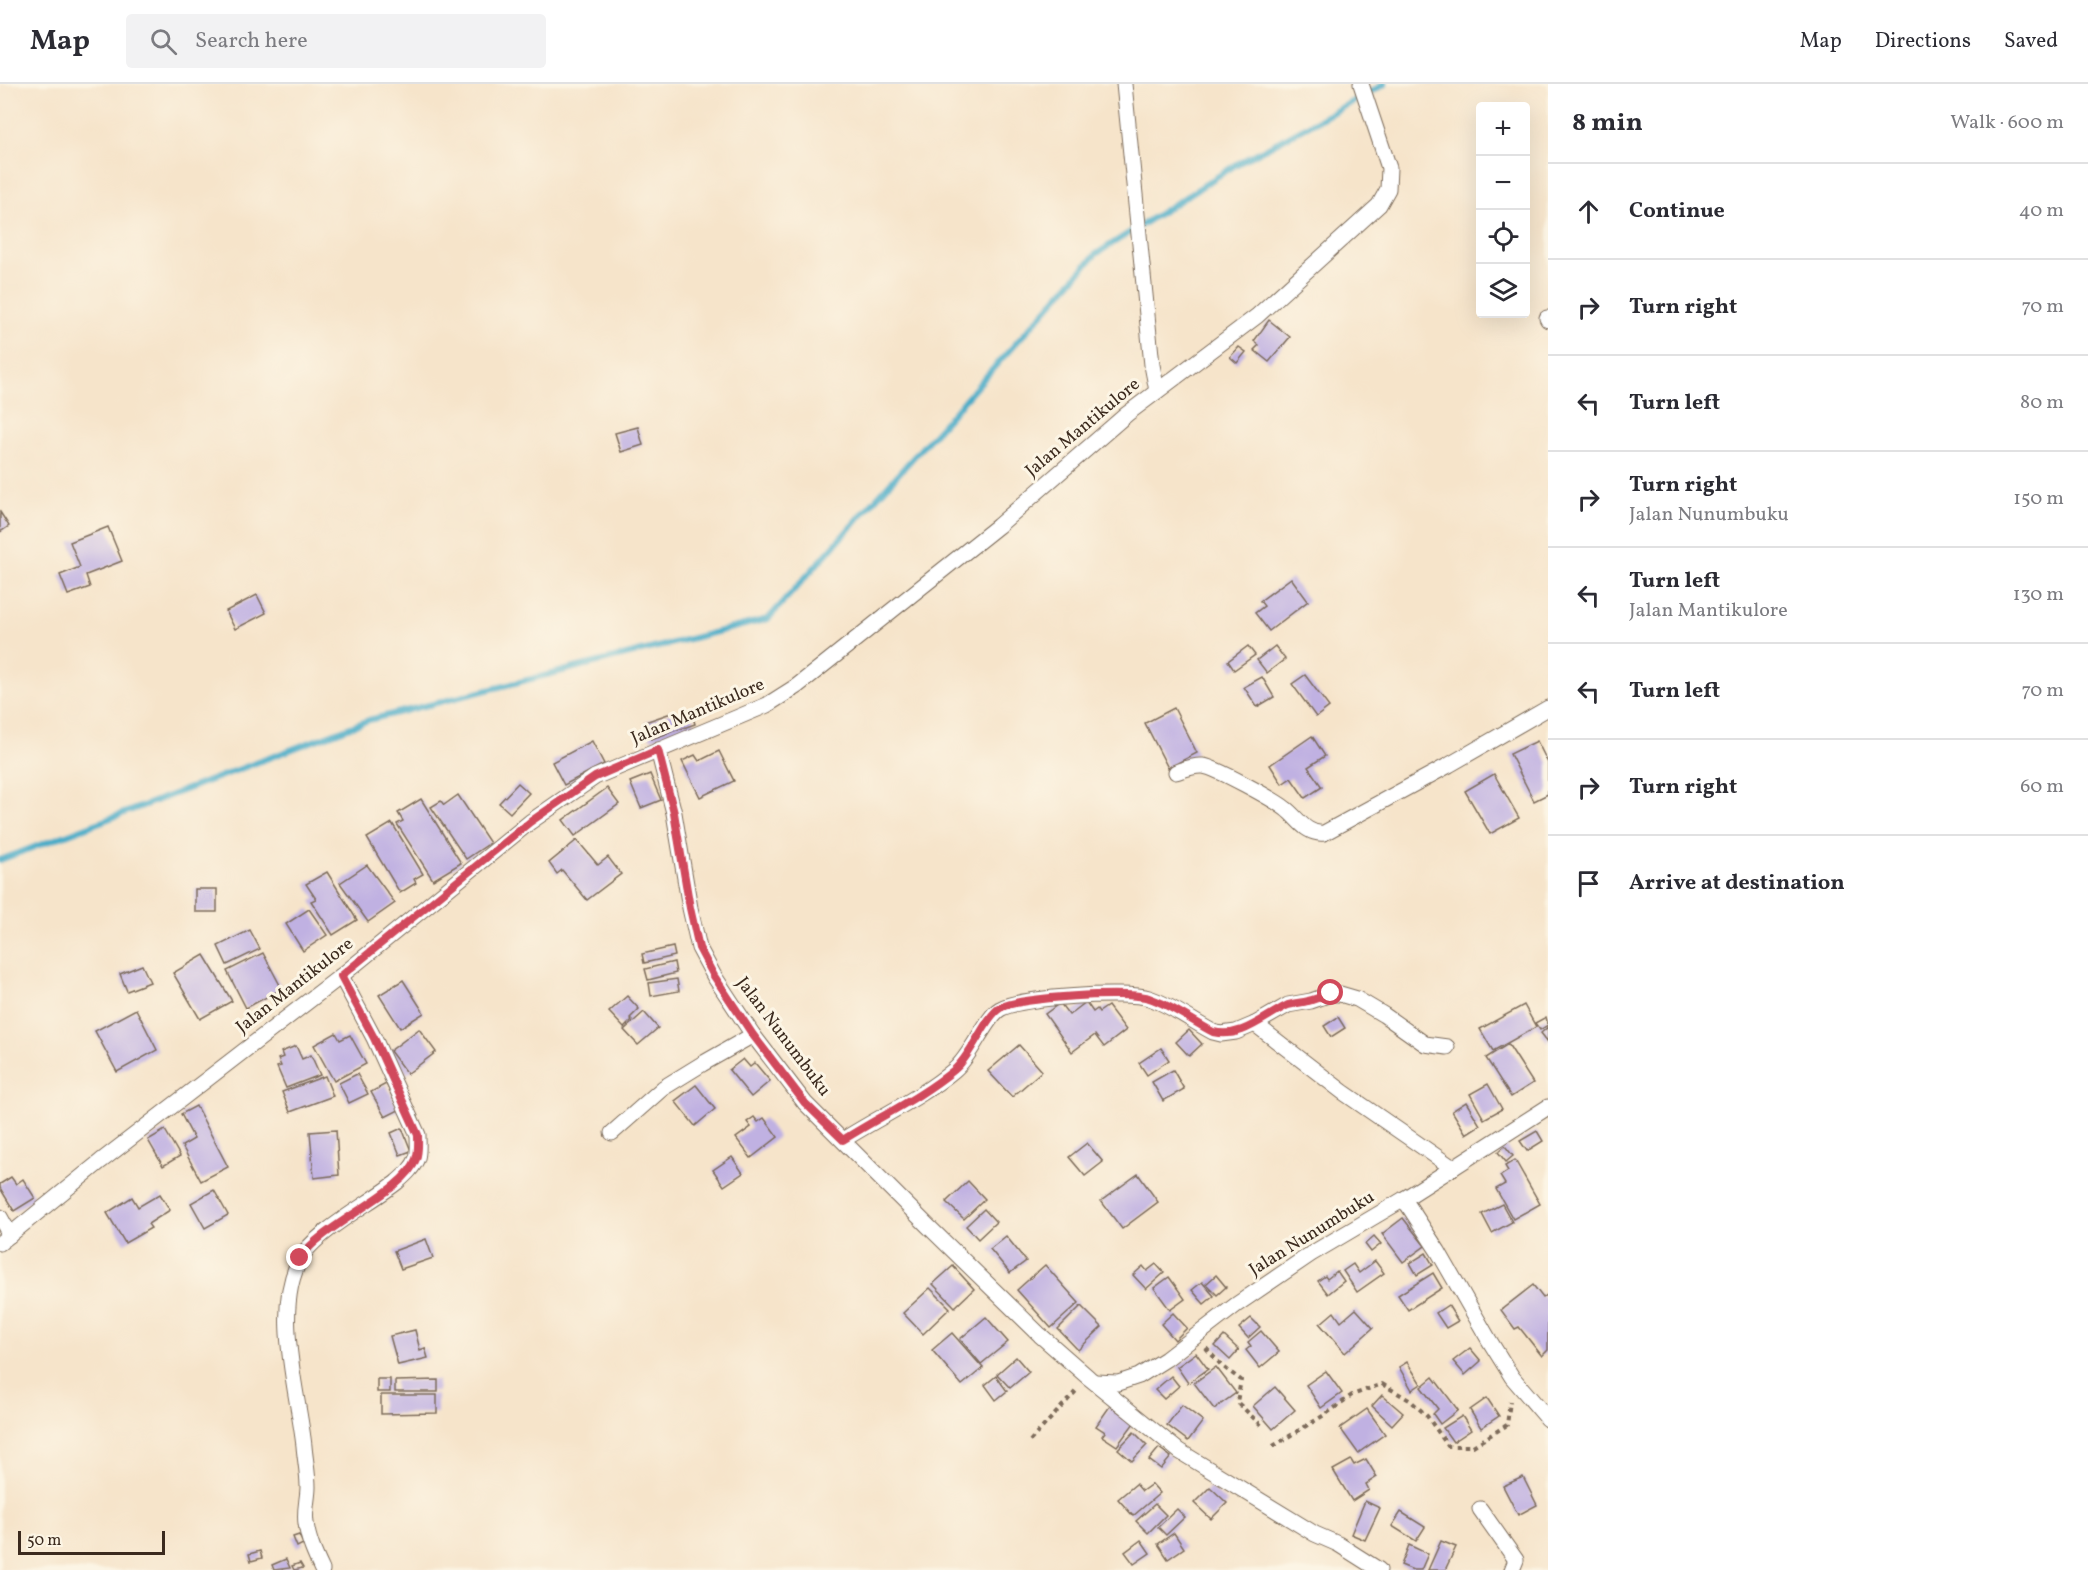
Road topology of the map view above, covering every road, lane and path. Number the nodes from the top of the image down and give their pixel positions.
1 (1360, 84) edge
2 (1124, 88) edge
3 (1157, 391) junction
4 (1548, 708) edge
5 (658, 750) junction
6 (1176, 772) dead end
7 (341, 976) junction
8 (1255, 1024) junction
9 (753, 1035) junction
10 (1447, 1047) dead end
11 (1548, 1107) edge
12 (612, 1133) dead end
13 (843, 1140) junction
14 (1453, 1168) junction
15 (1404, 1199) junction
16 (0, 1217) edge
17 (5, 1239) edge
18 (1195, 1337) junction
19 (1512, 1377) junction
20 (1092, 1380) junction
21 (1548, 1419) edge
22 (1262, 1426) dead end
23 (1030, 1442) dead end
24 (1273, 1446) dead end
25 (1480, 1509) dead end
26 (1372, 1568) edge
27 (322, 1570) edge
28 (1512, 1570) edge

1 - 3 street, Jalan Mantikulore
2 - 3 street
3 - 5 street, Jalan Mantikulore
4 - 6 street
5 - 7 street, Jalan Mantikulore
5 - 9 street, Jalan Nunumbuku
7 - 17 street, Jalan Mantikulore
7 - 27 street
8 - 10 street
8 - 13 street
8 - 14 street
9 - 12 street
9 - 13 street, Jalan Nunumbuku
11 - 14 street, Jalan Nunumbuku
13 - 20 street, Jalan Nunumbuku
14 - 15 street, Jalan Nunumbuku
15 - 18 street, Jalan Nunumbuku
15 - 19 street
16 - 17 street
18 - 20 street, Jalan Nunumbuku
18 - 22 path
19 - 21 street
19 - 24 path
20 - 23 path
20 - 26 street, Jalan Nunumbuku
25 - 28 street

